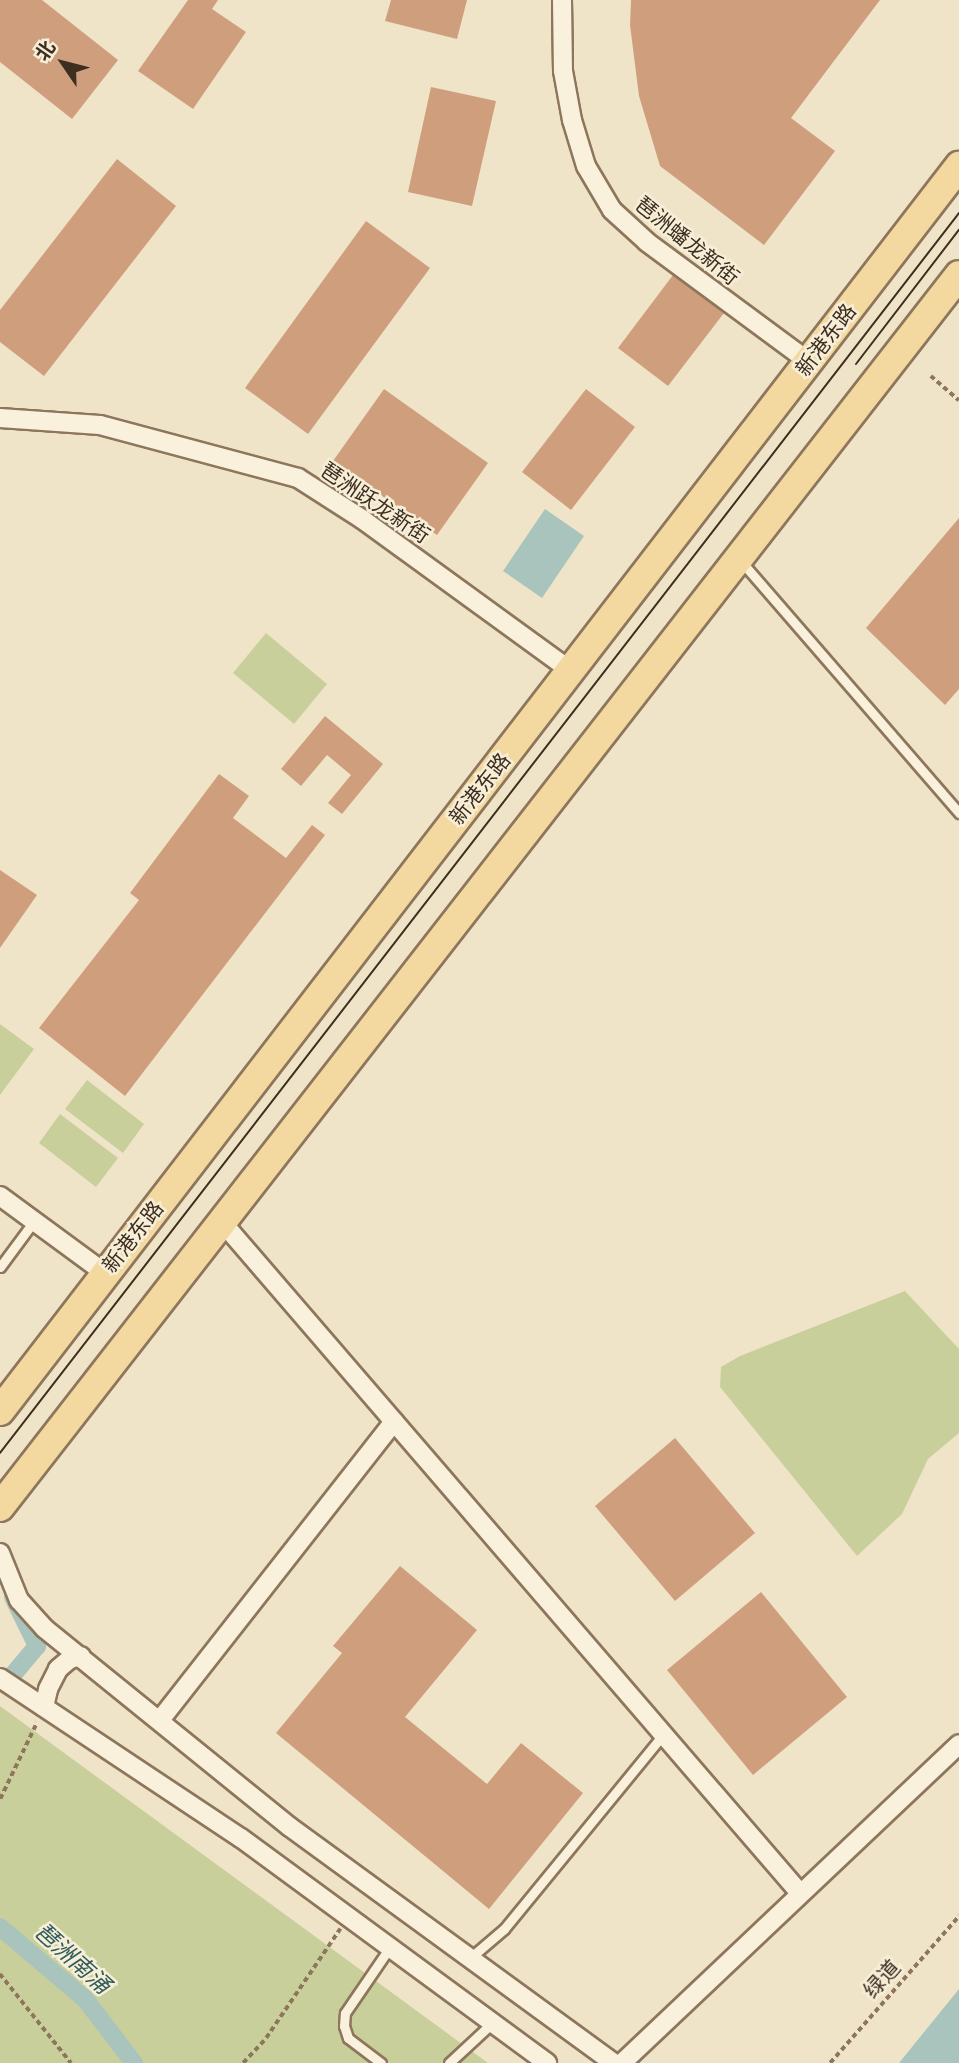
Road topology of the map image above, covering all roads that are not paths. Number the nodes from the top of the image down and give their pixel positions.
1 (562, 0) edge
2 (959, 166) edge
3 (959, 275) edge
4 (809, 362) junction
5 (0, 418) edge
6 (739, 559) junction
7 (571, 671) junction
8 (959, 813) edge
9 (0, 1196) edge
10 (34, 1221) junction
11 (223, 1223) junction
12 (0, 1267) edge
13 (106, 1273) junction
14 (0, 1411) edge
15 (394, 1422) junction
16 (0, 1507) edge
17 (0, 1553) edge
18 (81, 1657) junction
19 (0, 1678) edge
20 (44, 1707) junction
21 (160, 1720) junction
22 (663, 1735) junction
23 (959, 1744) edge
24 (799, 1892) junction
25 (390, 1947) junction
26 (470, 1958) junction
27 (492, 2023) junction
28 (381, 2063) edge
29 (449, 2063) edge
30 (547, 2063) edge
31 (614, 2063) edge
32 (622, 2063) edge

1 - 4 street, 琶洲蟠龙新街
2 - 4 main road, 新港东路
3 - 6 main road
4 - 7 main road, 新港东路
5 - 7 street, 琶洲跃龙新街
6 - 8 lane
6 - 11 main road
7 - 13 main road, 新港东路
9 - 10 street
10 - 12 lane
10 - 13 street
11 - 15 street
11 - 16 main road
13 - 14 main road, 新港东路
15 - 21 street
15 - 22 street
17 - 18 street
18 - 20 street
18 - 21 street
19 - 20 street
20 - 25 street
21 - 26 street
22 - 24 street
22 - 26 lane
23 - 24 street
24 - 32 street
25 - 27 street
25 - 28 lane
26 - 31 street
27 - 29 lane
27 - 30 street

